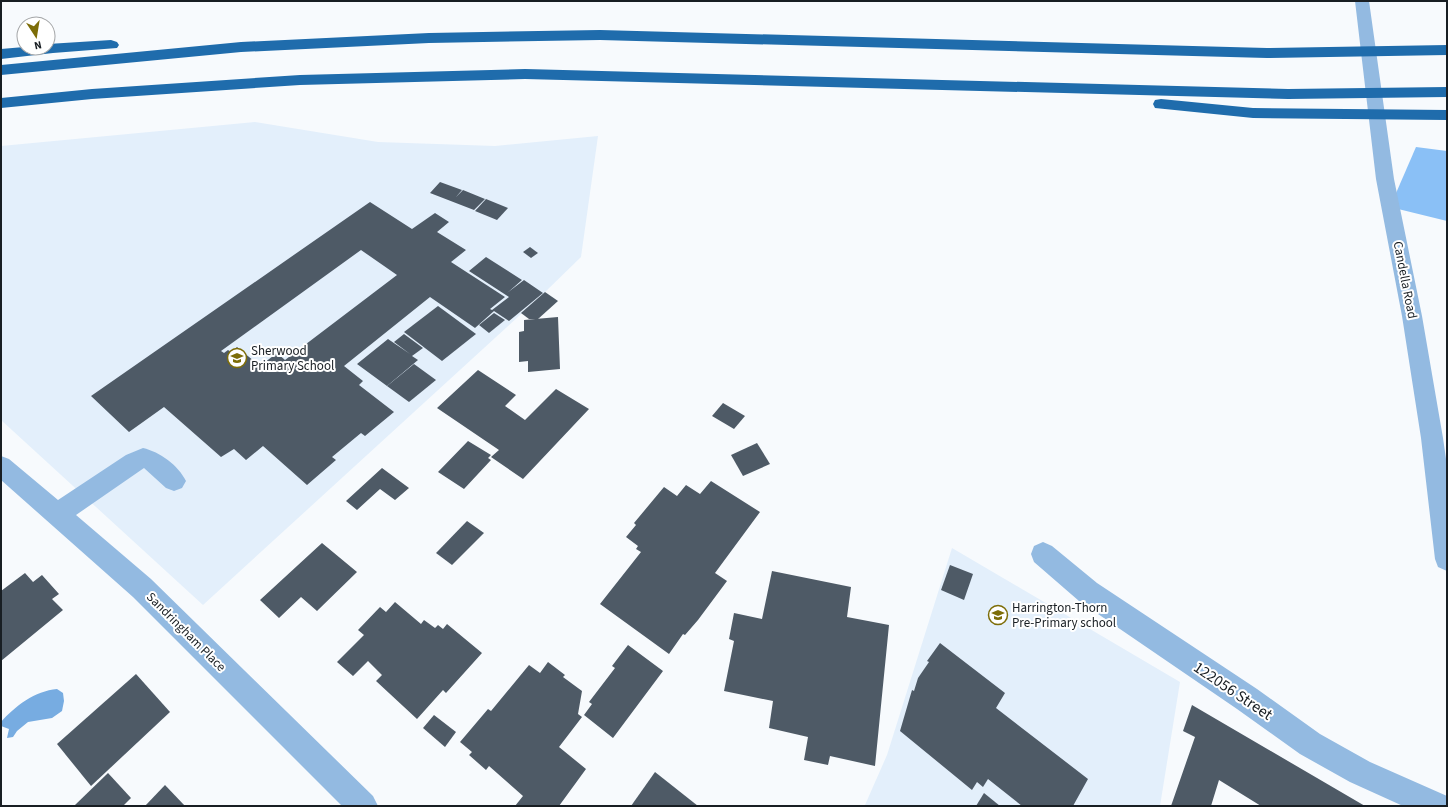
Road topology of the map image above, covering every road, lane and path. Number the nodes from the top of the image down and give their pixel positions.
1 (1362, 1) edge
2 (241, 47) junction
3 (1447, 50) edge
4 (1, 54) edge
5 (1, 70) edge
6 (971, 86) junction
7 (1447, 92) edge
8 (1, 103) edge
9 (1447, 116) edge
10 (1, 466) edge
11 (174, 481) dead end
12 (58, 514) junction
13 (1043, 554) dead end
14 (1447, 559) edge
15 (363, 806) edge
16 (1437, 806) edge

1 - 14 street, Candella Road
2 - 3 highway
2 - 4 highway
2 - 5 highway
6 - 7 highway
6 - 8 highway
6 - 9 highway
10 - 12 street, Sandringham Place
11 - 12 street
12 - 15 street, Sandringham Place
13 - 16 street, 122056 Street

